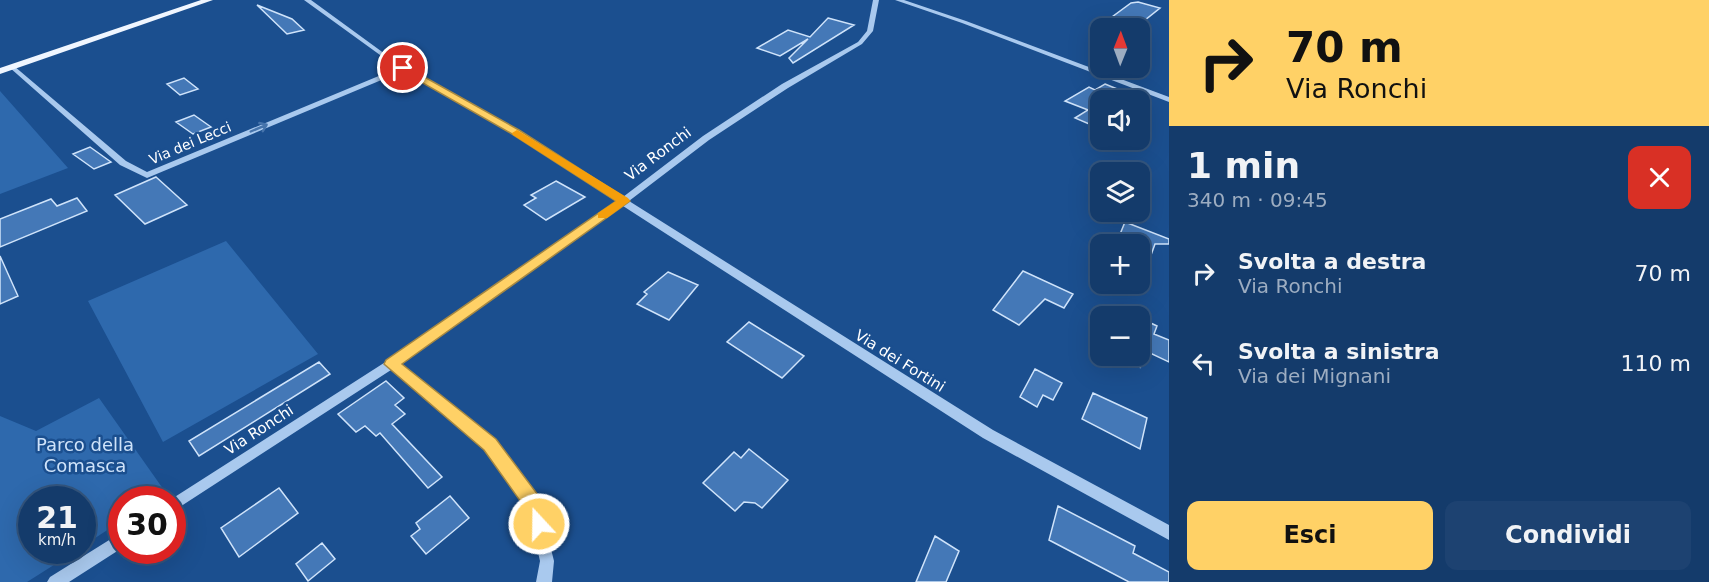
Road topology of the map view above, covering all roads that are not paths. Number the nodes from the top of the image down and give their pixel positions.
1 (209, 0) edge
2 (307, 0) edge
3 (876, 0) edge
4 (898, 0) edge
5 (12, 68) junction
6 (403, 68) junction
7 (0, 71) edge
8 (1169, 100) edge
9 (624, 201) junction
10 (391, 364) junction
11 (186, 497) edge
12 (1169, 533) edge
13 (108, 548) edge
14 (55, 582) edge
15 (544, 582) edge

1 - 5 main road
2 - 6 street, Via dei Fortini
3 - 9 street, Via Ronchi
4 - 8 street
5 -> 6 street, Via dei Lecci
5 - 7 main road
6 - 9 street, Via dei Fortini
9 - 10 street, Via Ronchi
9 - 12 street, Via dei Fortini
10 - 11 street, Via Ronchi
10 - 15 street
13 - 14 street

